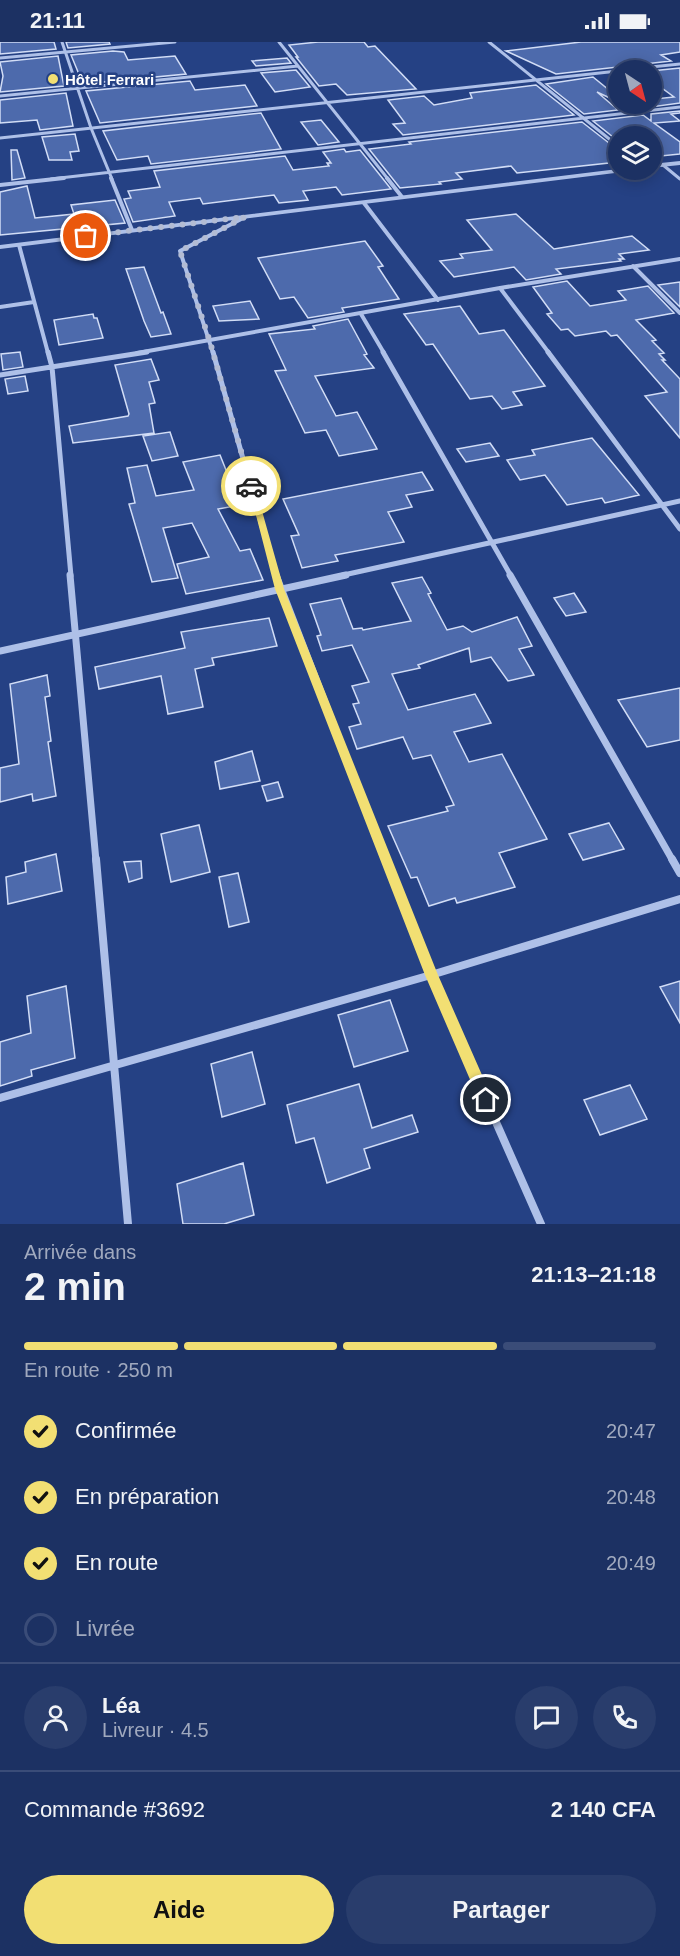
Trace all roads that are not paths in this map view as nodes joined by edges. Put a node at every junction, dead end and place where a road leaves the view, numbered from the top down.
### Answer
1 (62, 42) edge
2 (175, 42) edge
3 (279, 42) edge
4 (489, 42) edge
5 (66, 52) junction
6 (0, 58) edge
7 (680, 64) edge
8 (298, 66) junction
9 (662, 66) edge
10 (608, 72) edge
11 (535, 80) junction
12 (78, 89) junction
13 (0, 96) edge
14 (328, 101) junction
15 (680, 107) edge
16 (582, 118) junction
17 (91, 128) junction
18 (0, 138) edge
19 (608, 138) edge
20 (361, 144) junction
21 (680, 163) edge
22 (663, 165) joint
23 (608, 172) edge
24 (109, 173) junction
25 (680, 179) edge
26 (0, 185) edge
27 (402, 197) junction
28 (364, 203) junction
29 (245, 217) junction
30 (132, 230) junction
31 (18, 245) junction
32 (0, 247) edge
33 (680, 259) edge
34 (633, 266) junction
35 (500, 288) junction
36 (438, 300) junction
37 (34, 302) junction
38 (0, 307) edge
39 (680, 313) edge
40 (362, 314) junction
41 (210, 342) junction
42 (52, 367) junction
43 (0, 375) edge
44 (680, 501) edge
45 (661, 504) junction
46 (680, 529) edge
47 (491, 542) junction
48 (280, 589) junction
49 (77, 634) junction
50 (0, 651) edge
51 (680, 873) edge
52 (680, 900) edge
53 (431, 975) junction
54 (112, 1065) junction
55 (0, 1098) edge
56 (128, 1224) edge
57 (541, 1224) edge

1 - 5 street
2 - 5 street
3 - 8 street
4 - 11 street
5 - 6 street
5 - 12 street
7 - 9 street
8 - 12 street
8 - 14 street
10 - 11 street
11 - 14 street
11 - 16 street
12 - 13 street
12 - 17 street
14 - 17 street
14 - 20 street
15 - 16 street
16 - 19 street
16 - 20 street
17 - 18 street
17 - 24 street
20 - 24 street
20 - 27 street
21 - 22 street
22 - 25 street
23 - 27 street
24 - 26 street
24 - 30 street
27 - 28 street
28 - 29 street
28 - 36 street
29 - 30 street
29 - 41 street
30 - 31 street
31 - 32 street
31 - 37 street
33 - 34 street
34 - 35 street
34 - 39 street
35 - 36 street
35 - 45 street
36 - 40 street
37 - 38 street
37 - 42 street
40 - 41 street
40 - 47 street
41 - 42 street
41 - 48 street
42 - 43 street
42 - 49 street
44 - 45 street
45 - 46 street
45 - 47 street
47 - 48 street
47 - 51 street
48 - 49 street
48 - 53 street
49 - 50 street
49 - 54 street
52 - 53 street
53 - 54 street
53 - 57 street
54 - 55 street
54 - 56 street

